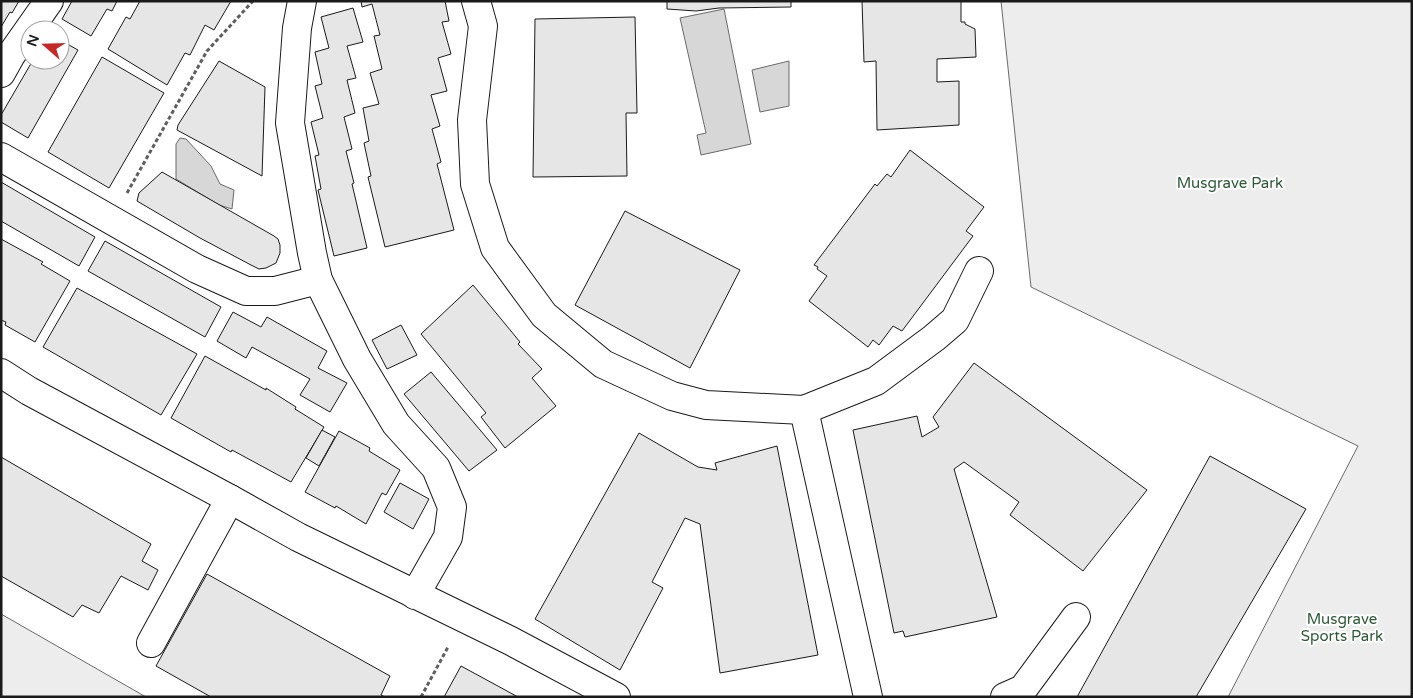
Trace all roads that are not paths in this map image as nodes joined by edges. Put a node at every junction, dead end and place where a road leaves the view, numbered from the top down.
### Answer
1 (49, 1) edge
2 (302, 1) edge
3 (476, 1) edge
4 (1, 73) edge
5 (1, 157) edge
6 (979, 271) dead end
7 (318, 280) junction
8 (1, 373) edge
9 (804, 410) junction
10 (230, 499) junction
11 (415, 595) junction
12 (1076, 617) dead end
13 (151, 643) dead end
14 (1019, 694) edge
15 (616, 697) edge
16 (868, 697) edge

1 - 4 lane
2 - 7 lane
3 - 9 lane
5 - 7 lane
6 - 9 lane
7 - 11 lane
8 - 10 lane
9 - 16 lane
10 - 11 lane
10 - 13 lane
11 - 15 lane
12 - 14 lane

